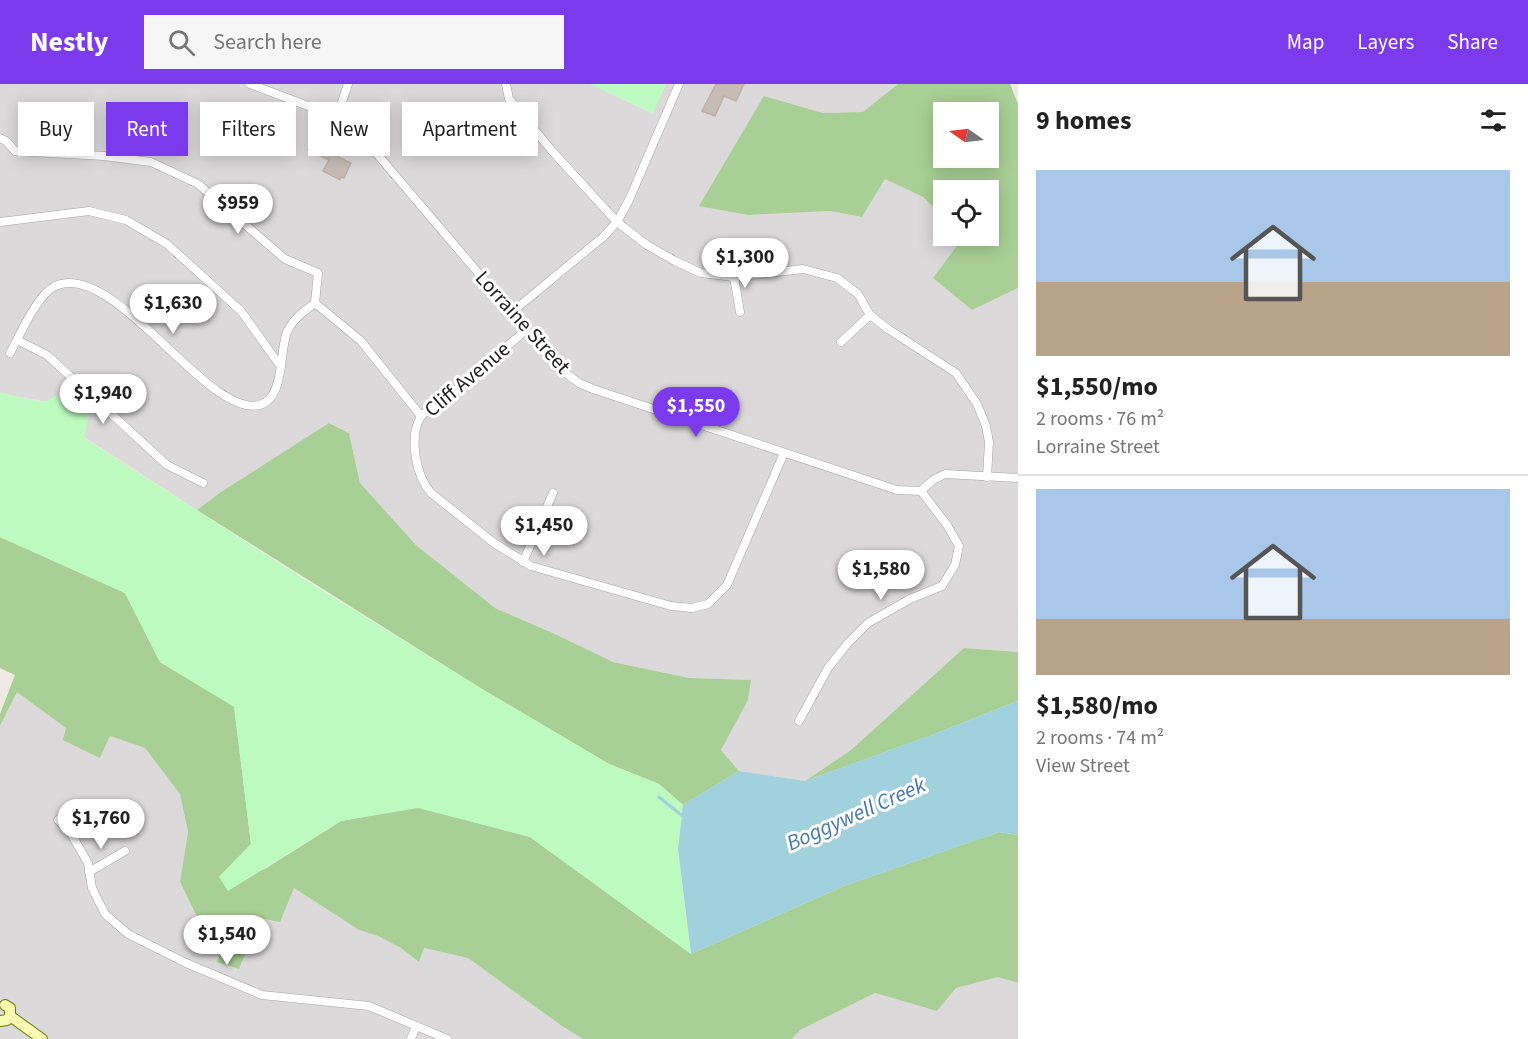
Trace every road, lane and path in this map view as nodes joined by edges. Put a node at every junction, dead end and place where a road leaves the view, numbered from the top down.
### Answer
1 (250, 84) edge
2 (348, 84) edge
3 (506, 84) edge
4 (680, 84) edge
5 (342, 102) edge
6 (308, 106) edge
7 (0, 138) edge
8 (379, 156) edge
9 (0, 222) edge
10 (617, 222) junction
11 (734, 278) junction
12 (315, 303) junction
13 (512, 312) junction
14 (740, 312) dead end
15 (870, 315) junction
16 (526, 330) junction
17 (17, 340) junction
18 (841, 342) dead end
19 (10, 353) dead end
20 (281, 367) junction
21 (421, 416) junction
22 (784, 453) junction
23 (987, 477) junction
24 (1018, 478) edge
25 (203, 483) dead end
26 (921, 492) junction
27 (553, 493) dead end
28 (523, 562) junction
29 (799, 721) dead end
30 (58, 820) dead end
31 (125, 851) dead end
32 (89, 872) junction
33 (2, 1004) edge
34 (5, 1018) edge
35 (416, 1026) junction
36 (42, 1039) edge
37 (411, 1039) edge
38 (447, 1039) edge

1 - 6 street, Lorraine Street
2 - 5 street
3 - 10 street
4 - 10 street
7 - 12 street
8 - 13 street, Lorraine Street
9 - 20 street
10 - 11 street
10 - 13 street
11 - 14 street
11 - 15 street
12 - 20 street
12 - 21 street
13 - 16 street, Lorraine Street
15 - 18 street
15 - 23 street
16 - 21 street, Cliff Avenue
16 - 22 street, Lorraine Street
17 - 19 street
17 - 20 street
17 - 25 street
21 - 28 street, Cliff Avenue
22 - 26 street, Lorraine Street
22 - 28 street, Cliff Avenue
23 - 24 street
23 - 26 street
26 - 29 street
27 - 28 street
30 - 32 street
31 - 32 street
32 - 35 street
33 - 34 street
34 - 36 street
35 - 37 street
35 - 38 street

